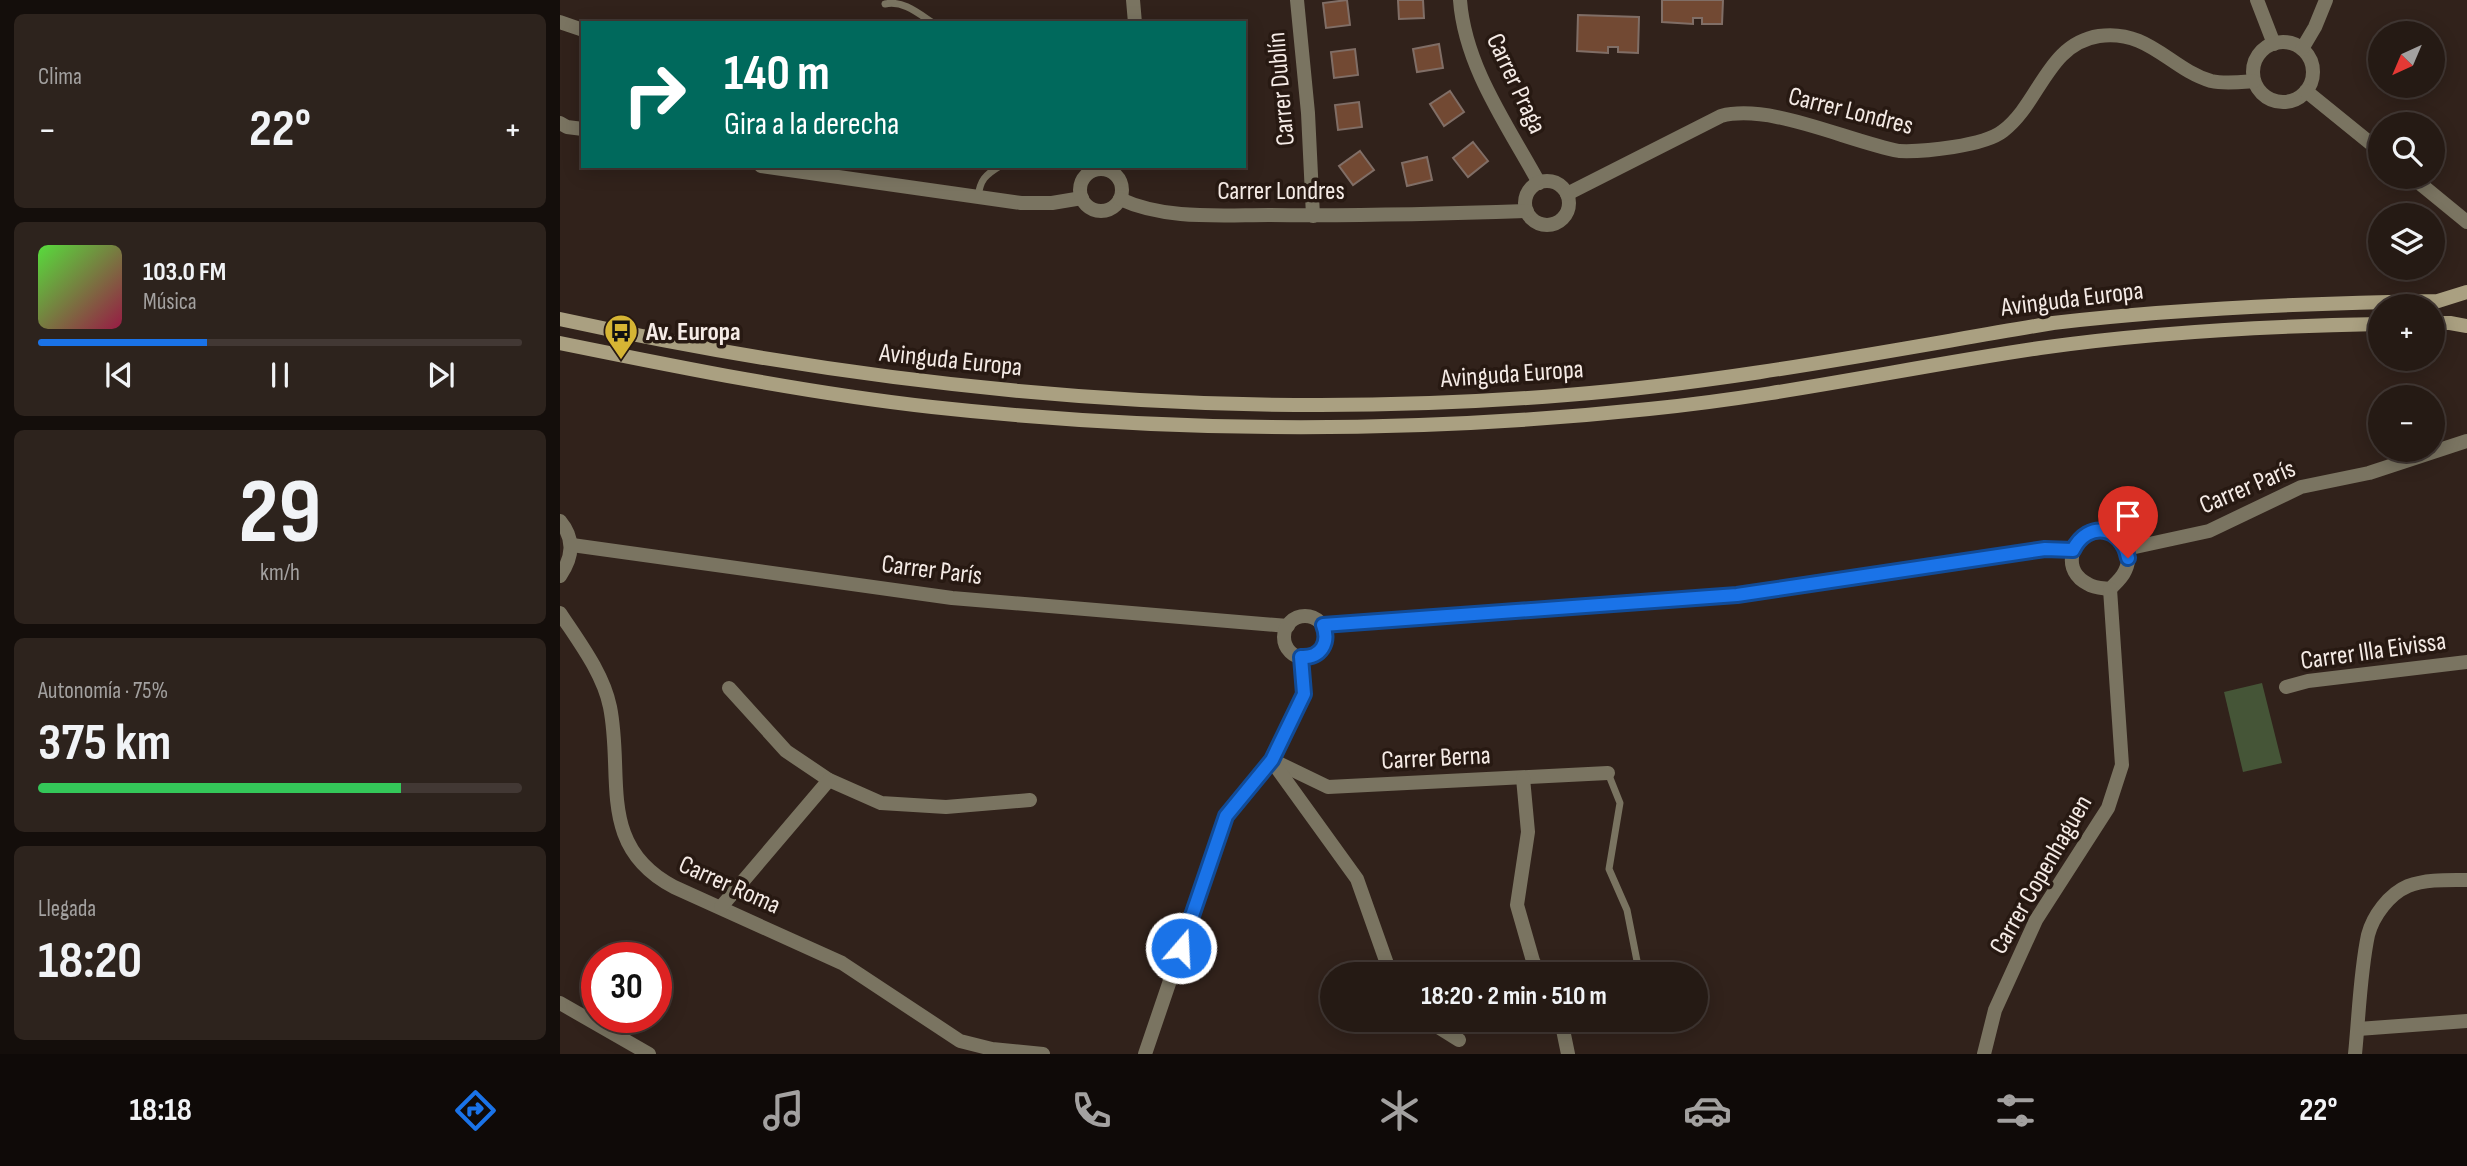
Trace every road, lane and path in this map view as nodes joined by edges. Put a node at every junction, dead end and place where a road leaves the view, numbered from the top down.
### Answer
1 (1133, 0) edge
2 (1297, 0) edge
3 (1460, 0) edge
4 (2257, 0) edge
5 (2326, 0) edge
6 (885, 4) dead end
7 (930, 21) edge
8 (1135, 21) edge
9 (560, 22) edge
10 (581, 29) edge
11 (2274, 44) junction
12 (2302, 49) junction
13 (2254, 81) junction
14 (2306, 92) junction
15 (560, 123) edge
16 (581, 129) edge
17 (2368, 141) edge
18 (775, 168) edge
19 (997, 168) edge
20 (1111, 169) edge
21 (1539, 183) junction
22 (2427, 189) edge
23 (1567, 194) junction
24 (978, 198) junction
25 (1082, 198) junction
26 (1120, 199) junction
27 (1527, 211) junction
28 (1313, 216) junction
29 (2467, 222) edge
30 (2467, 292) edge
31 (560, 318) edge
32 (2445, 323) edge
33 (2368, 325) edge
34 (2467, 326) edge
35 (560, 343) edge
36 (1688, 382) junction
37 (1691, 404) junction
38 (2467, 441) edge
39 (560, 522) edge
40 (572, 545) junction
41 (2126, 549) junction
42 (2073, 550) junction
43 (560, 576) edge
44 (2110, 589) junction
45 (560, 613) edge
46 (1288, 625) junction
47 (1323, 625) junction
48 (1301, 657) junction
49 (2467, 662) edge
50 (2286, 687) dead end
51 (729, 688) dead end
52 (1272, 760) junction
53 (1608, 773) joint
54 (1523, 778) junction
55 (829, 780) junction
56 (1030, 800) dead end
57 (2467, 880) edge
58 (721, 907) junction
59 (1386, 962) edge
60 (1534, 962) edge
61 (1637, 962) edge
62 (560, 1003) edge
63 (2467, 1021) edge
64 (2358, 1029) junction
65 (1447, 1032) edge
66 (1563, 1032) edge
67 (1460, 1040) dead end
68 (649, 1054) edge
69 (1043, 1054) edge
70 (1146, 1054) edge
71 (1568, 1054) edge
72 (1984, 1054) edge
73 (2355, 1054) edge

1 - 8 street
2 - 28 street, Carrer Dublín
3 - 21 street, Carrer Praga
4 - 11 street
5 - 12 street
6 - 7 lane
9 - 10 street
11 - 12 street
11 - 13 street
12 - 14 street
13 - 14 street
13 - 23 street, Carrer Londres
14 - 17 street
15 - 16 street
18 - 24 street
19 - 24 lane
20 - 25 street
20 - 26 street
21 - 23 street
21 - 27 street
22 - 29 street
23 - 27 street
24 - 25 street
25 - 26 street
26 - 28 street, Carrer Londres
27 - 28 street, Carrer Londres
30 - 36 main road, Avinguda Europa
31 - 36 main road, Avinguda Europa
32 - 34 main road
33 - 37 main road, Avinguda Europa
35 - 37 main road, Avinguda Europa
36 - 37 main road
38 - 41 street, Carrer París
39 - 40 street
40 - 43 street
40 - 46 street, Carrer París
41 - 42 street
41 - 44 street
42 - 44 street
42 - 47 street
44 - 72 street, Carrer Copenhaguen
45 - 58 street, Carrer Roma
46 - 47 street
46 - 48 street
47 - 48 street
48 - 52 street
49 - 50 street, Carrer Illa Eivissa
51 - 55 street
52 - 54 street, Carrer Berna
52 - 59 street
52 - 70 street
53 - 54 street, Carrer Berna
53 - 61 lane
54 - 60 street
55 - 56 street
55 - 58 street
57 - 64 street
58 - 69 street, Carrer Roma
62 - 68 street
63 - 64 street
64 - 73 street
65 - 67 street
66 - 71 street

